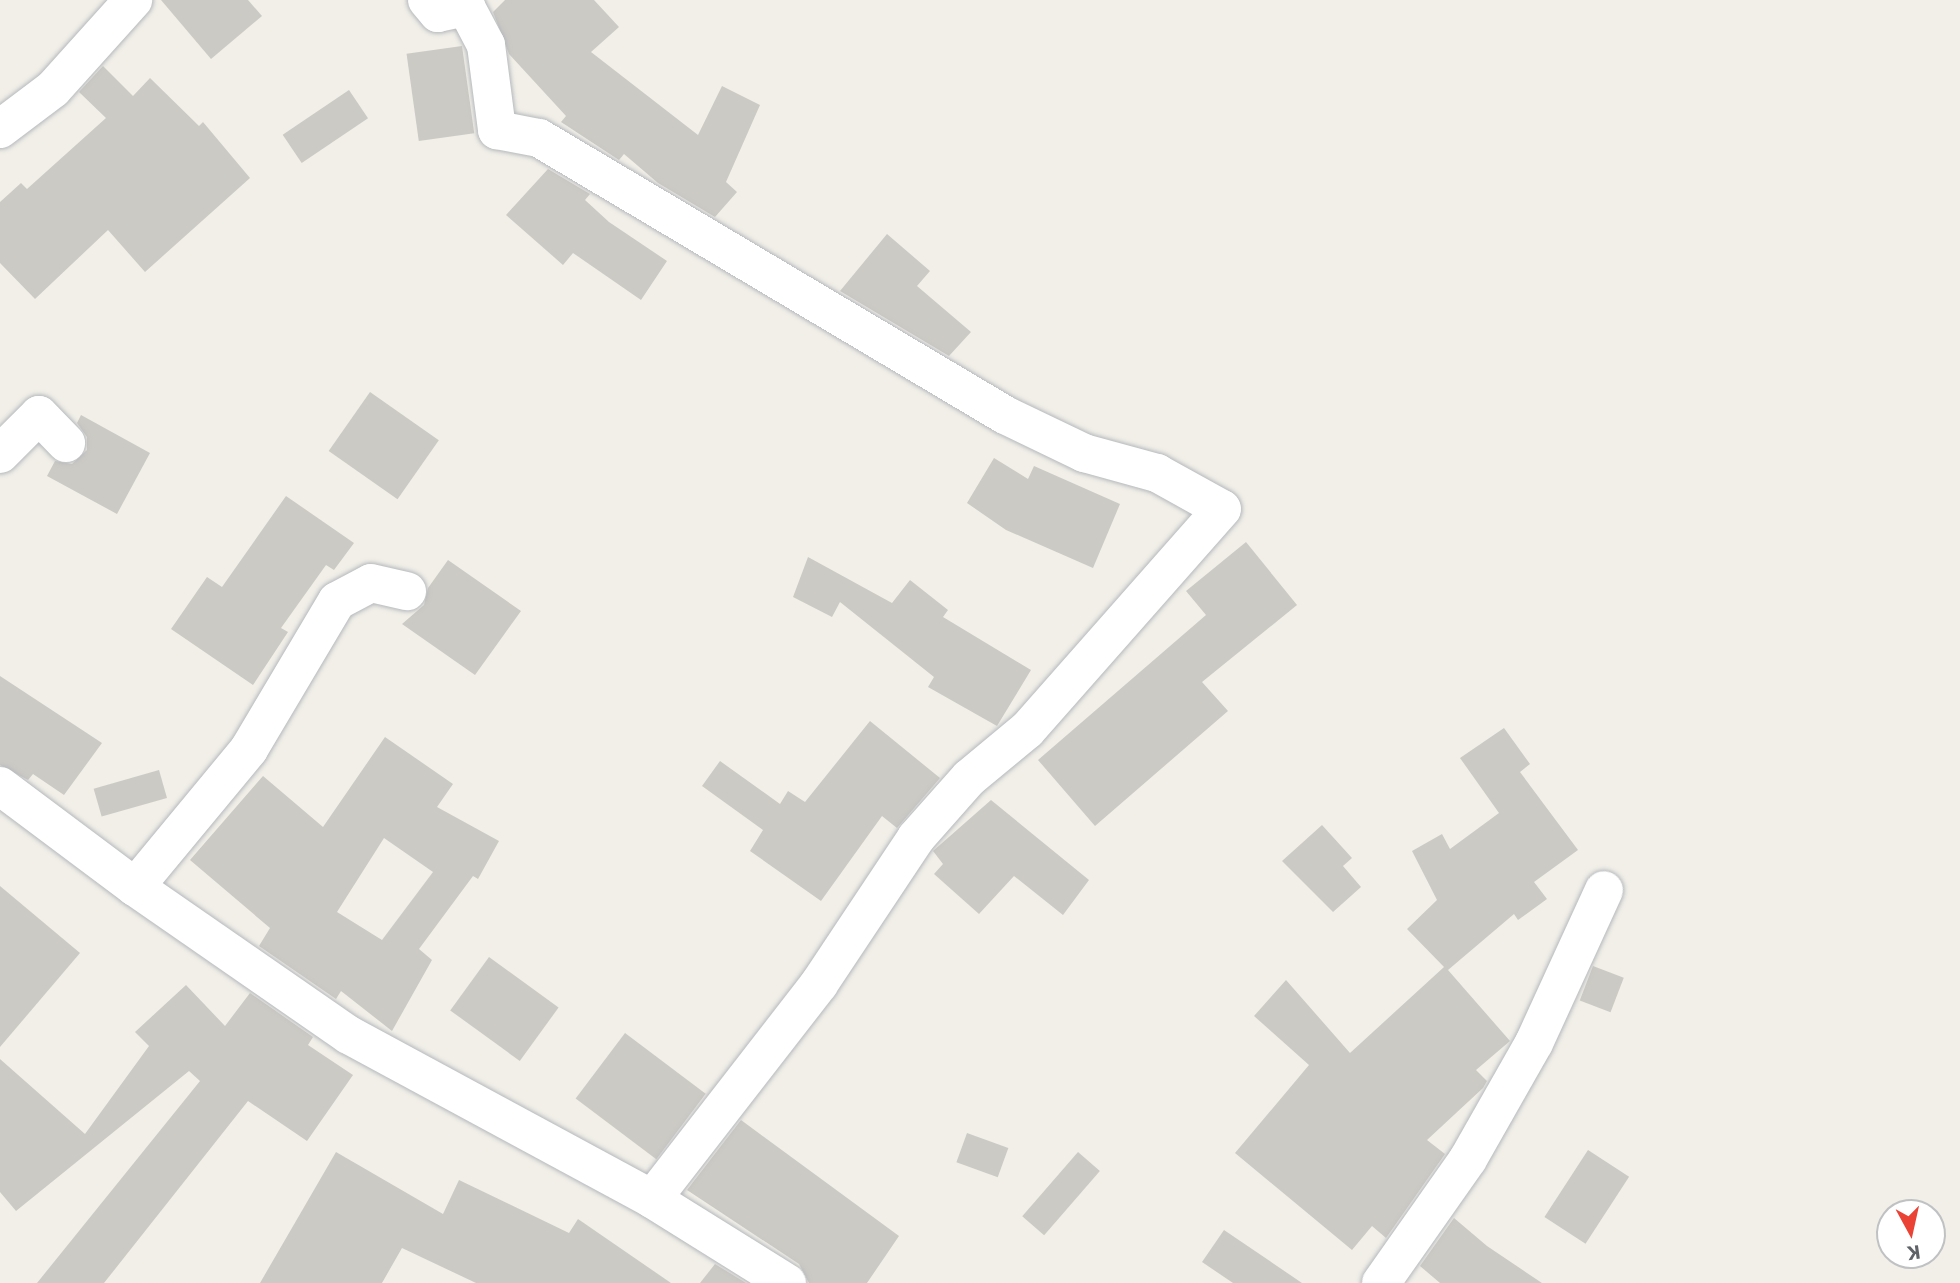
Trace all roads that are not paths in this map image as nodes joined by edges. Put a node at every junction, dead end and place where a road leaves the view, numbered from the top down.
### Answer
1 (133, 0) edge
2 (427, 0) edge
3 (0, 129) edge
4 (66, 443) dead end
5 (0, 454) edge
6 (407, 591) dead end
7 (0, 786) edge
8 (135, 887) junction
9 (1604, 890) dead end
10 (652, 1199) junction
11 (788, 1283) edge
12 (1381, 1283) edge

1 - 3 street
2 - 10 street
4 - 5 street
6 - 8 street
7 - 8 street
8 - 10 street
9 - 12 street
10 - 11 street

